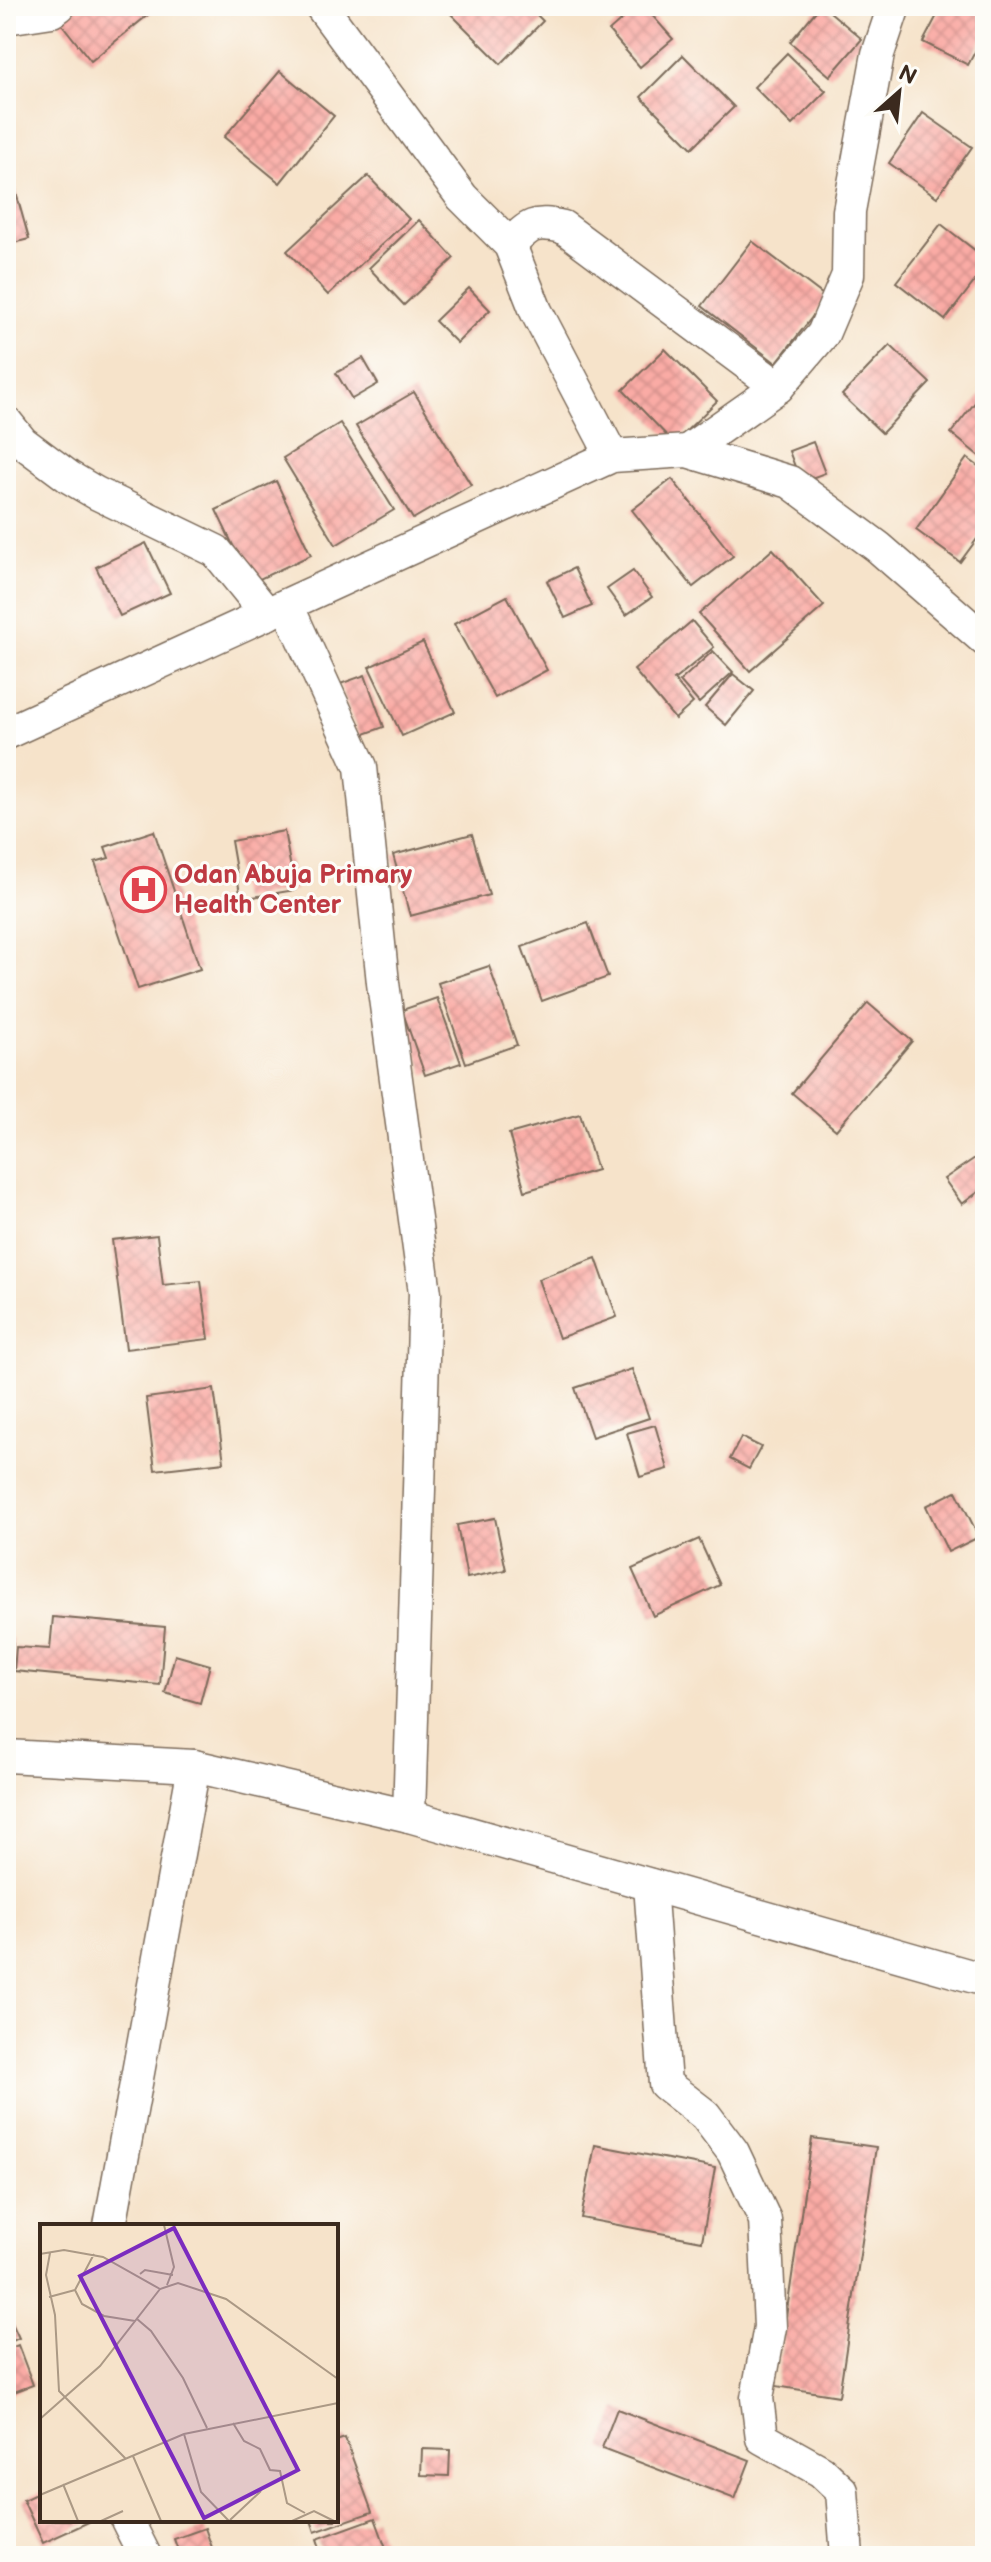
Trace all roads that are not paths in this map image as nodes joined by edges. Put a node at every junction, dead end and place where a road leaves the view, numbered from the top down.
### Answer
1 (59, 6) edge
2 (321, 6) edge
3 (894, 6) edge
4 (6, 18) edge
5 (510, 245) junction
6 (778, 387) junction
7 (6, 422) edge
8 (687, 451) junction
9 (612, 456) junction
10 (277, 609) junction
11 (985, 640) edge
12 (6, 733) edge
13 (6, 1756) edge
14 (194, 1766) junction
15 (409, 1816) junction
16 (650, 1885) junction
17 (985, 1980) edge
18 (110, 2224) edge
19 (128, 2522) edge
20 (145, 2556) edge
21 (847, 2556) edge

1 - 4 street
2 - 5 street
3 - 6 street
5 - 6 street
5 - 9 street
6 - 8 street
7 - 10 street
8 - 9 street
8 - 11 street
9 - 10 street
10 - 12 street
10 - 15 street
13 - 14 street
14 - 15 street
14 - 18 street
15 - 16 street
16 - 17 street
16 - 21 street
19 - 20 street

